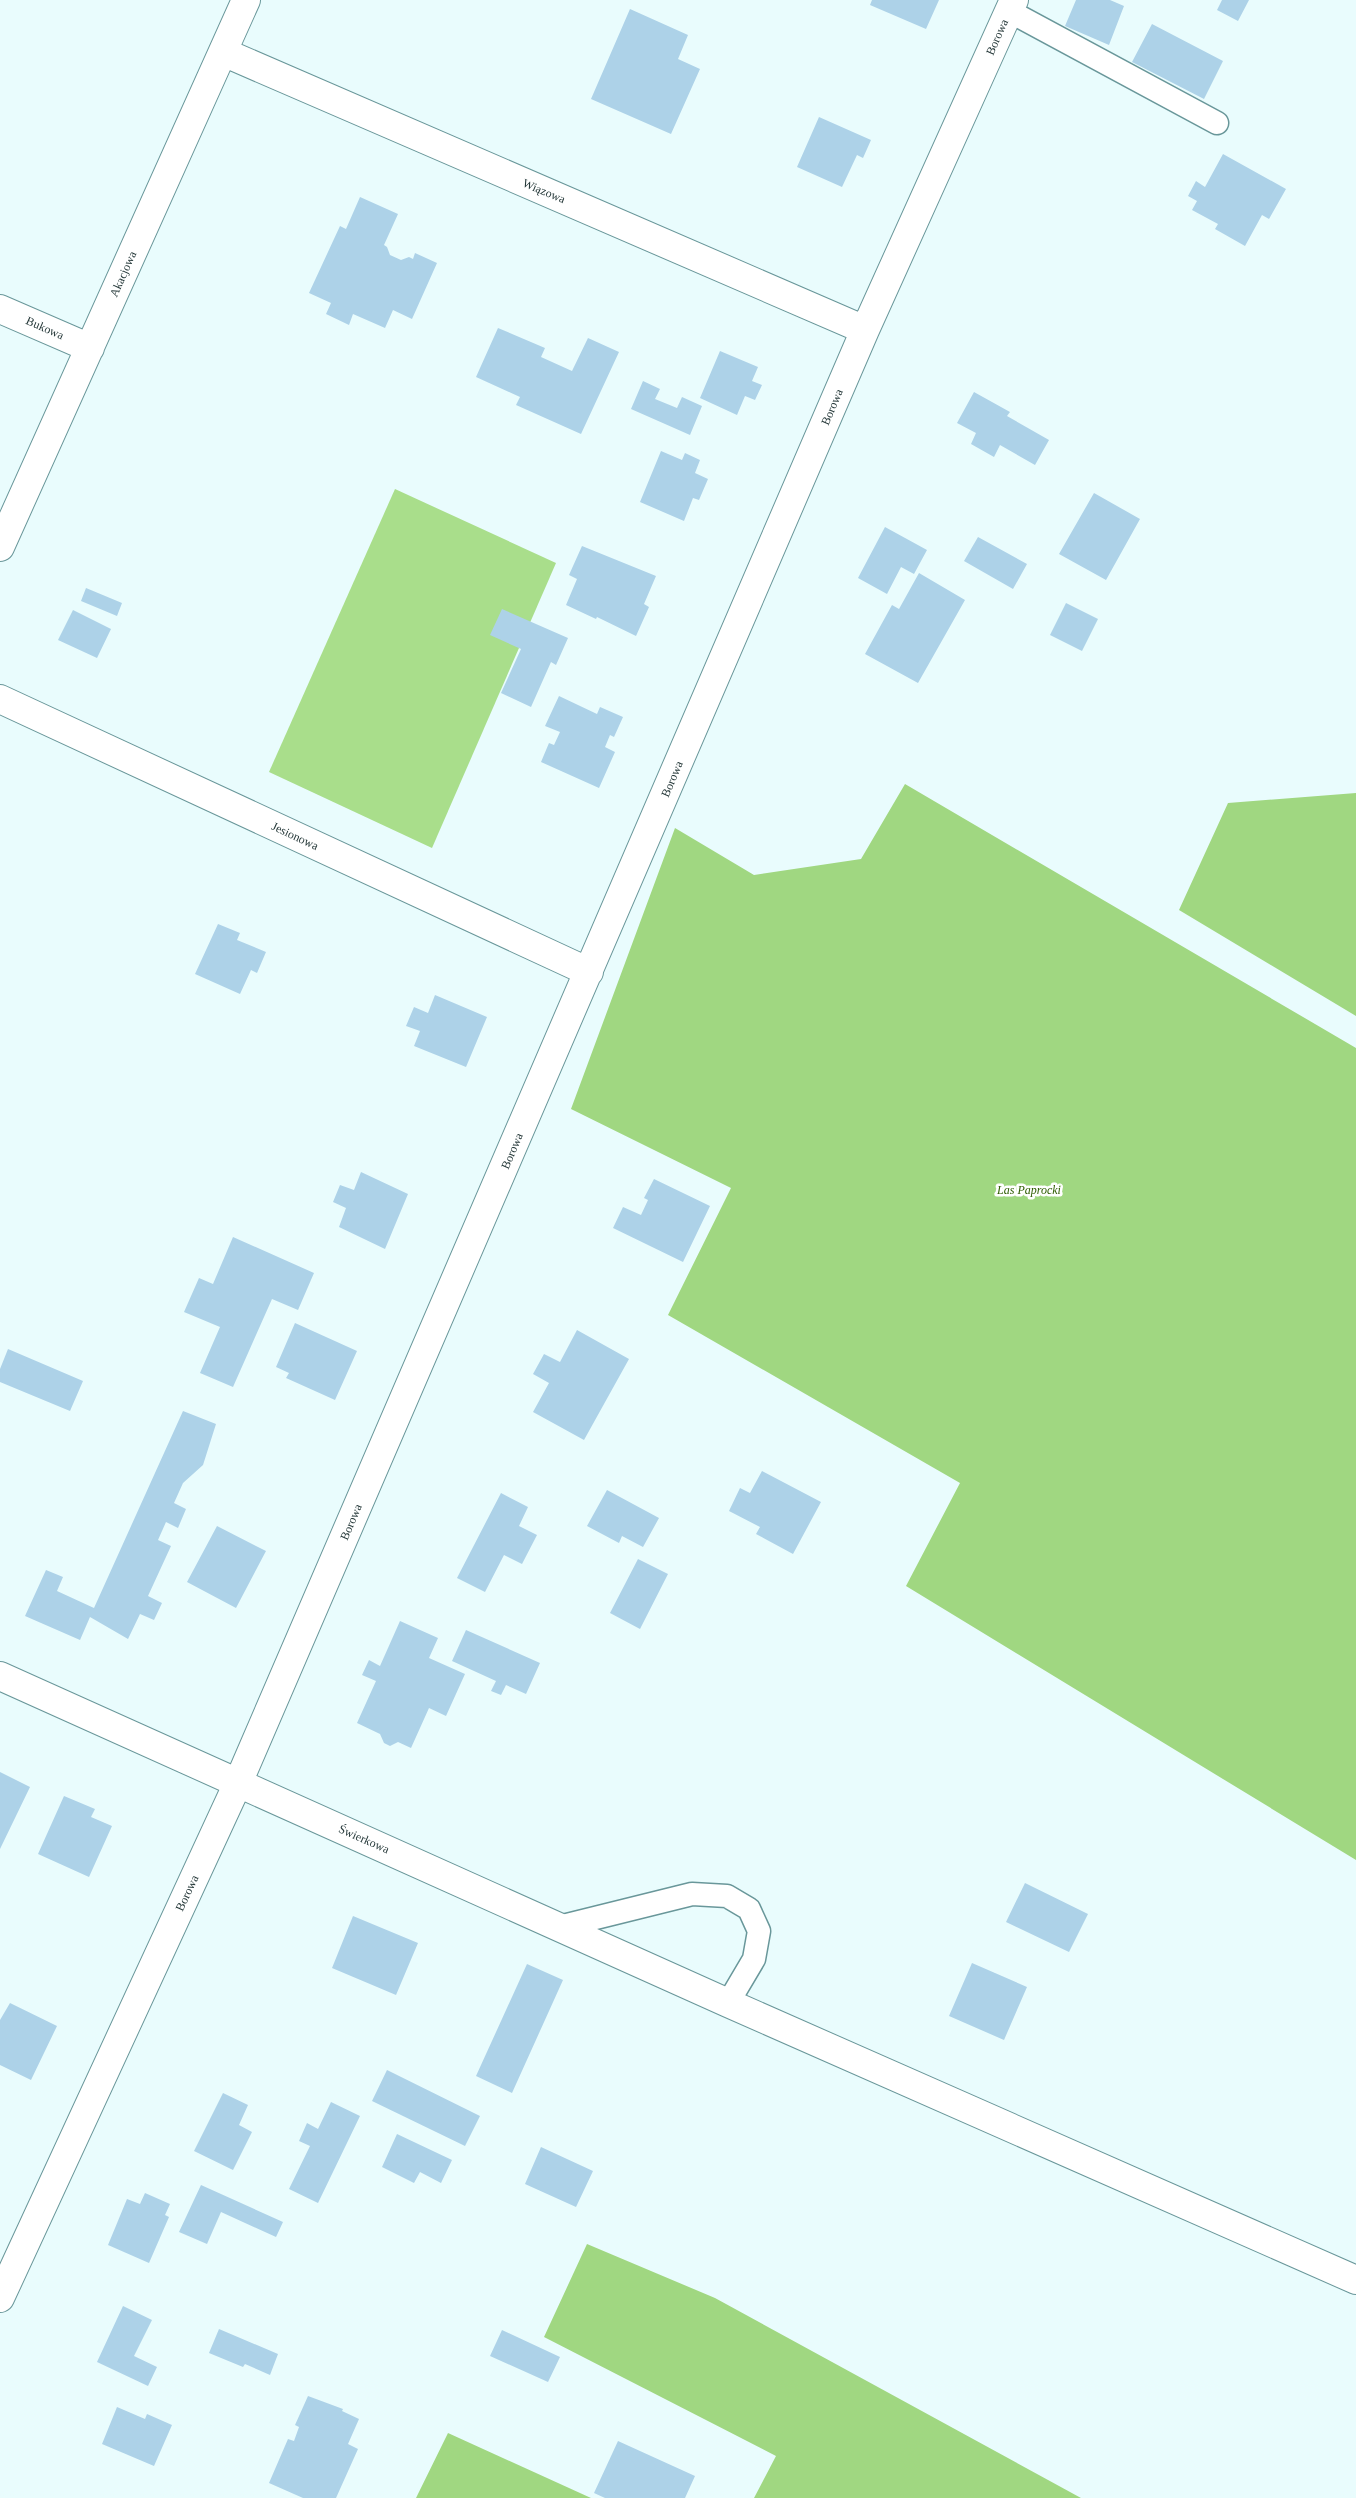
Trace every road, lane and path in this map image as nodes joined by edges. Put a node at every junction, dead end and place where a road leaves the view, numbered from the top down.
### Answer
1 (246, 0) edge
2 (1011, 5) edge
3 (223, 52) junction
4 (1217, 123) dead end
5 (0, 308) edge
6 (865, 330) junction
7 (90, 348) junction
8 (0, 548) edge
9 (0, 699) edge
10 (589, 972) junction
11 (0, 1676) edge
12 (238, 1783) junction
13 (559, 1927) junction
14 (728, 2003) junction
15 (1356, 2280) edge
16 (0, 2298) edge

1 - 3 street, Akacjowa
2 - 4 lane
2 - 6 street, Borowa
3 - 6 street, Wiązowa
3 - 7 street, Akacjowa
5 - 7 street, Bukowa
6 - 10 street, Borowa
7 - 8 street, Akacjowa
9 - 10 street, Jesionowa
10 - 12 street, Borowa
11 - 12 street, Świerkowa
12 - 13 street, Świerkowa
12 - 16 street, Borowa
13 - 14 street, Świerkowa
13 - 14 lane
14 - 15 street, Świerkowa

